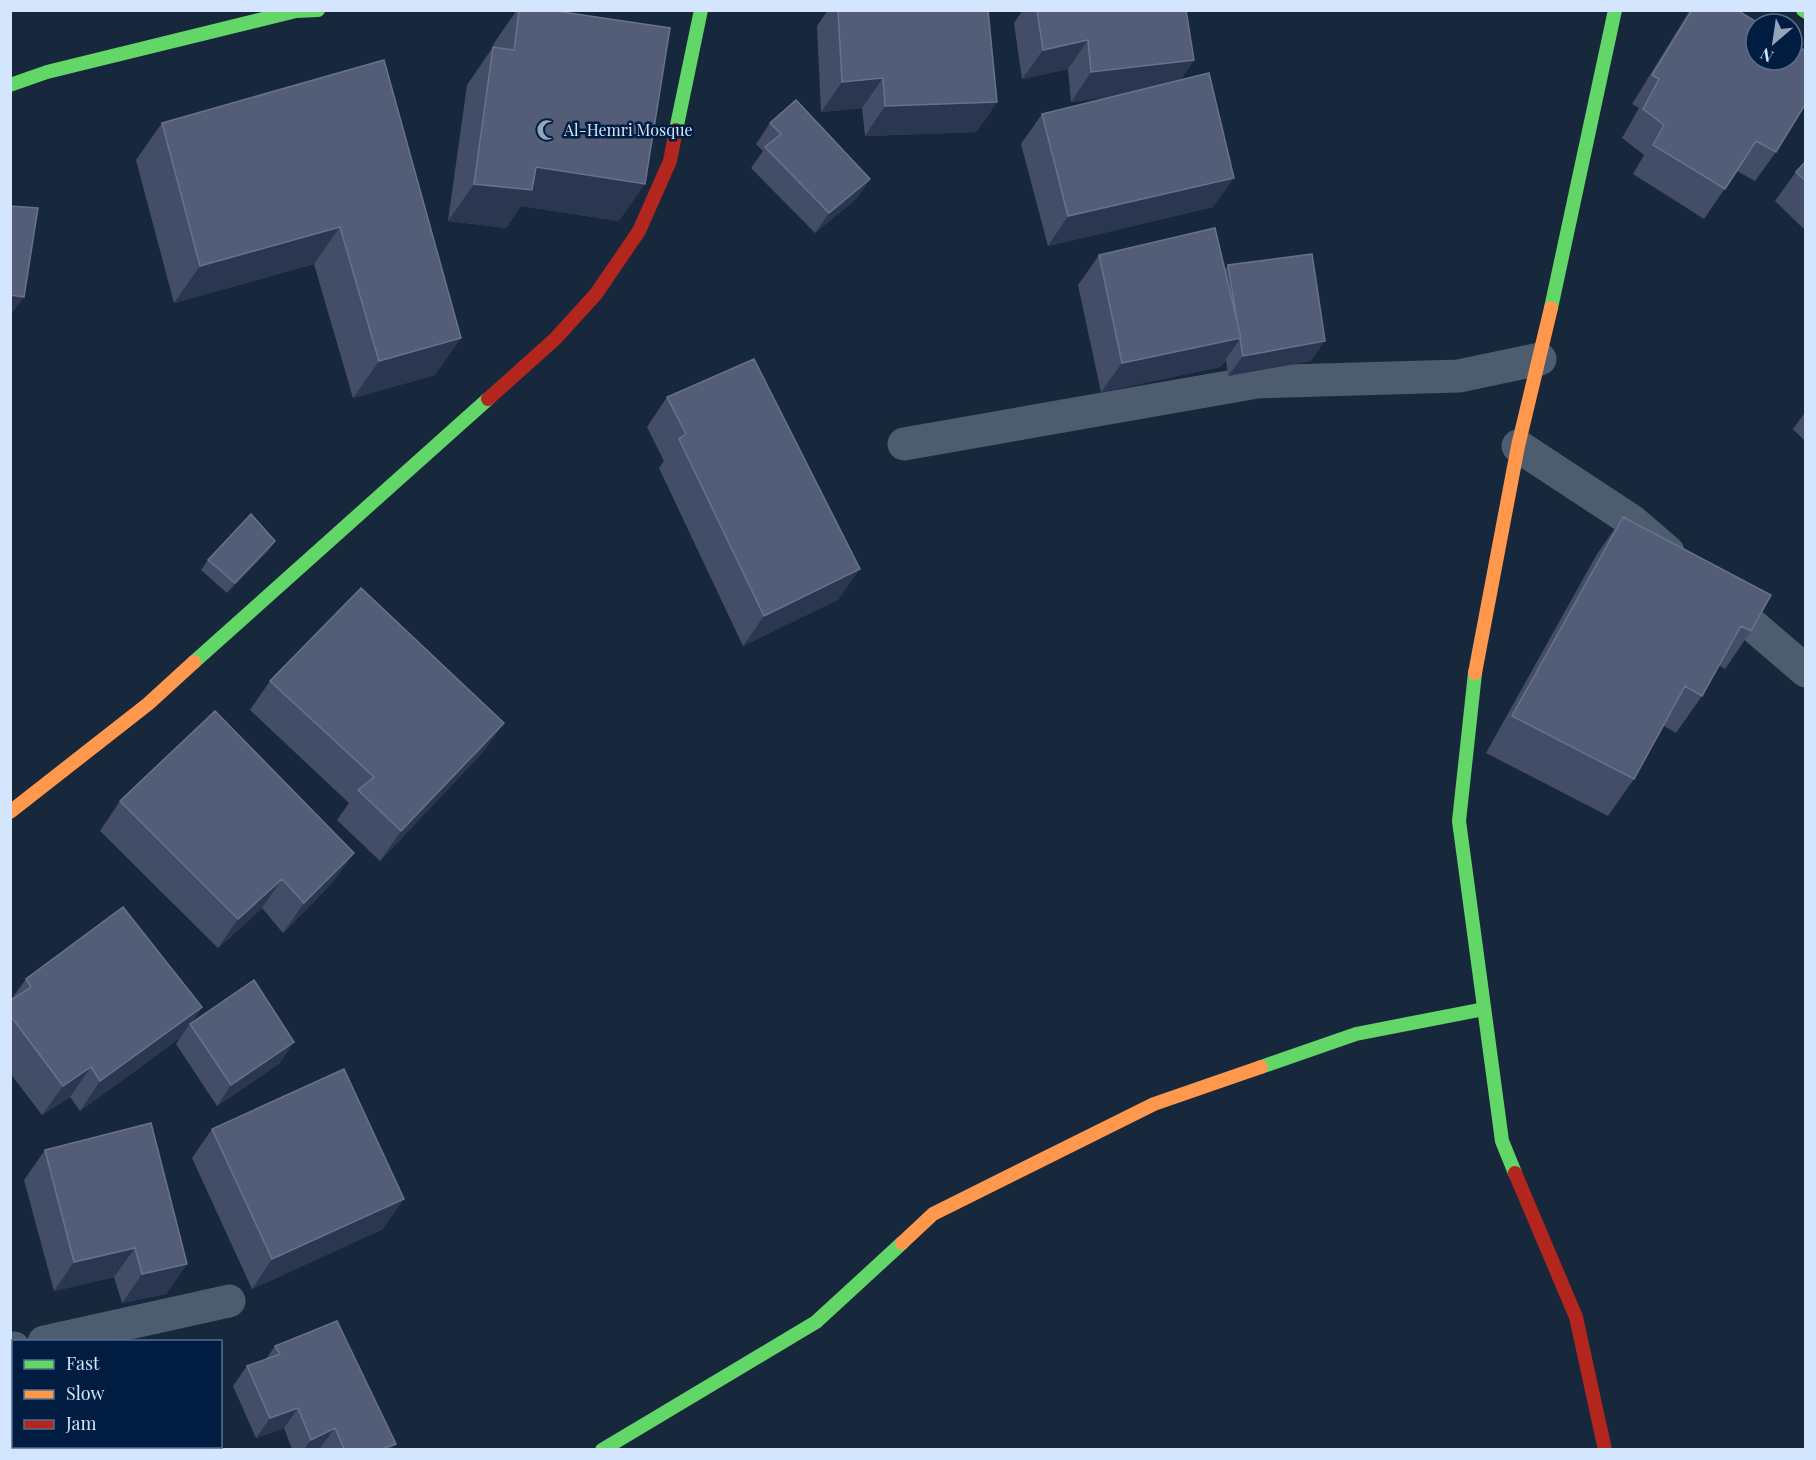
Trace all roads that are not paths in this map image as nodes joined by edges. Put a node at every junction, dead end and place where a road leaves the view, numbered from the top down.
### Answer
1 (318, 10) edge
2 (701, 10) edge
3 (1615, 10) edge
4 (10, 85) edge
5 (1540, 359) junction
6 (904, 444) dead end
7 (1518, 446) junction
8 (1806, 671) edge
9 (10, 812) edge
10 (1484, 1009) junction
11 (230, 1301) dead end
12 (49, 1340) edge
13 (602, 1449) edge
14 (1605, 1449) edge

1 - 4 street
2 - 9 street
3 - 5 street
5 - 6 street
5 - 7 street
7 - 8 street
7 - 10 street
10 - 13 street
10 - 14 street
11 - 12 street

